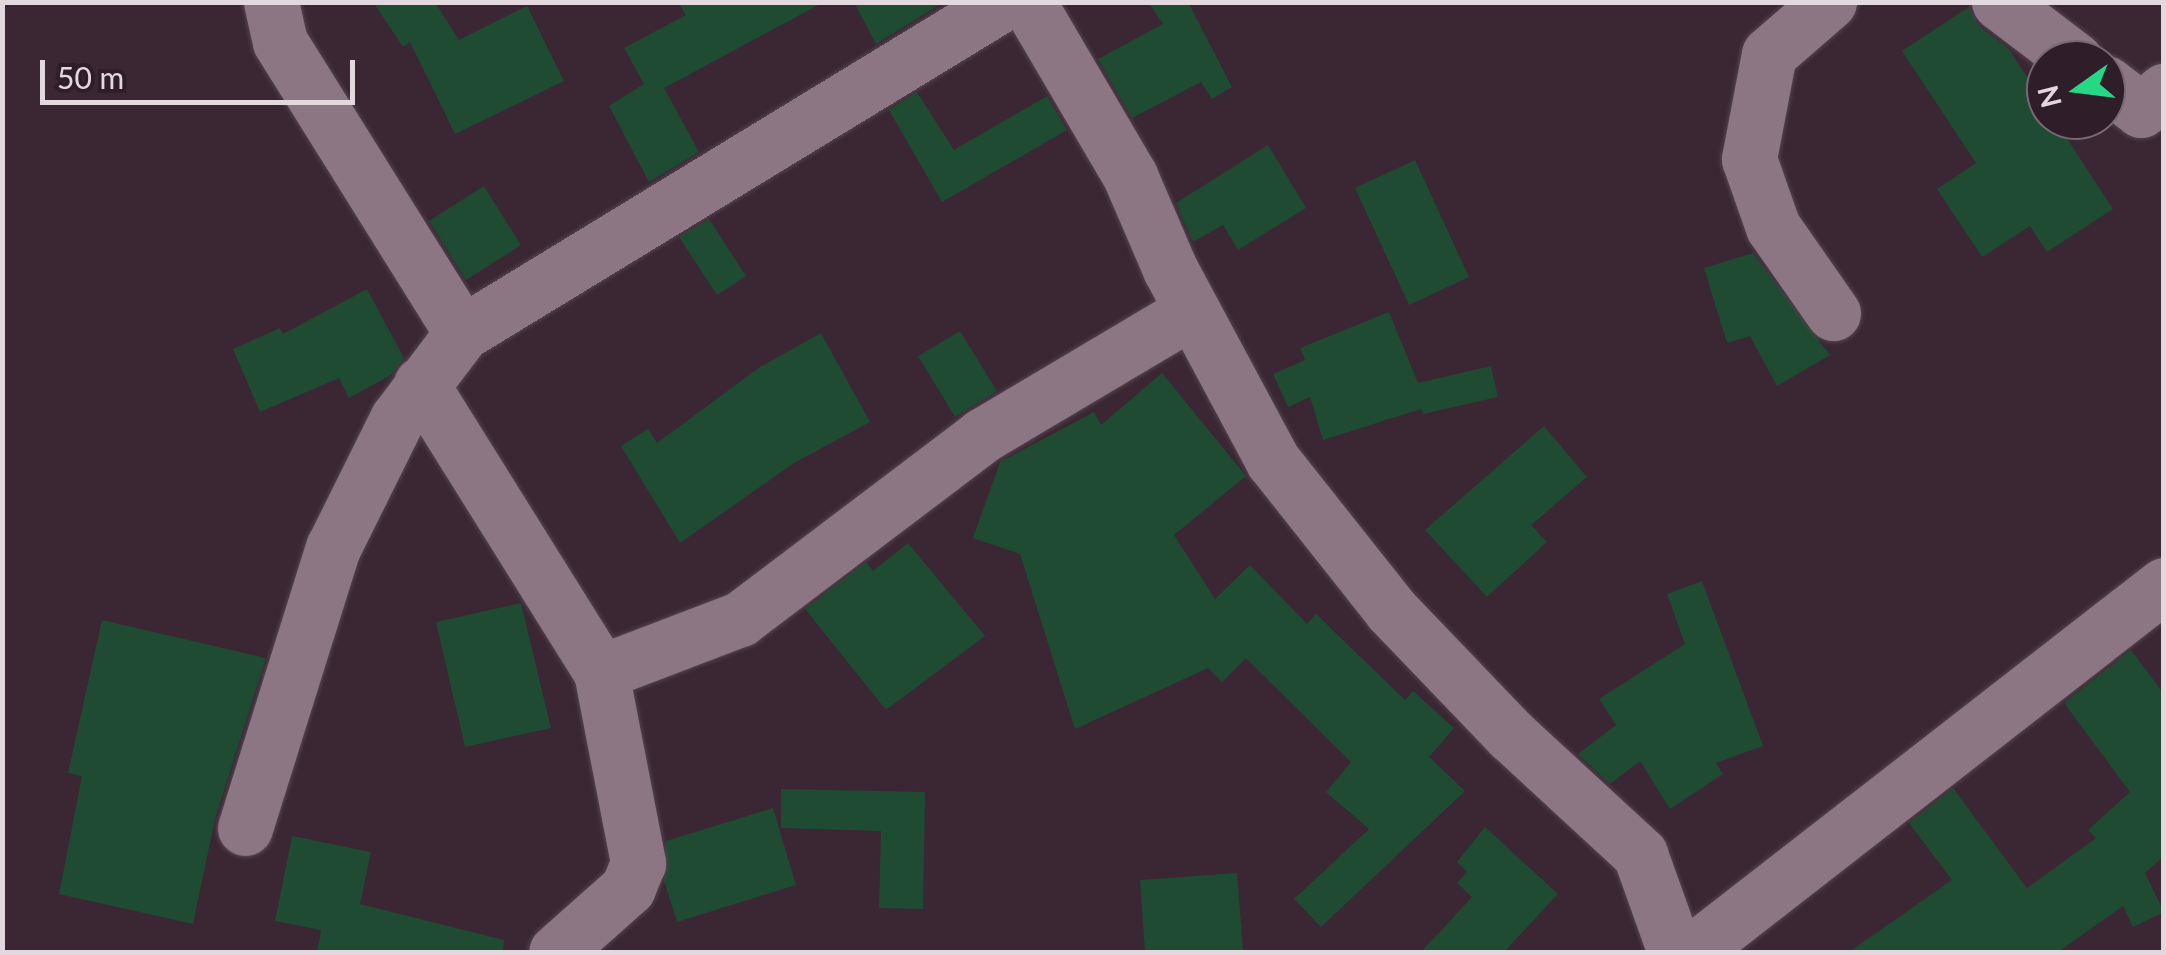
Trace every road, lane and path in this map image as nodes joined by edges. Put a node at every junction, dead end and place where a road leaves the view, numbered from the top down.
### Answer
1 (271, 2) edge
2 (1005, 2) edge
3 (1028, 2) edge
4 (1829, 2) edge
5 (1999, 2) edge
6 (2049, 40) edge
7 (2164, 91) edge
8 (2126, 98) edge
9 (1192, 311) junction
10 (1833, 312) dead end
11 (462, 333) junction
12 (421, 384) junction
13 (2164, 585) edge
14 (601, 672) junction
15 (245, 828) dead end
16 (556, 952) edge
17 (1675, 952) edge
18 (1692, 952) edge

1 - 11 street
2 - 11 street
3 - 9 street
4 - 10 street
5 - 6 street
7 - 8 street
9 - 14 street
9 - 17 street
11 - 12 street
12 - 14 street
12 - 15 street
13 - 18 street
14 - 16 street

